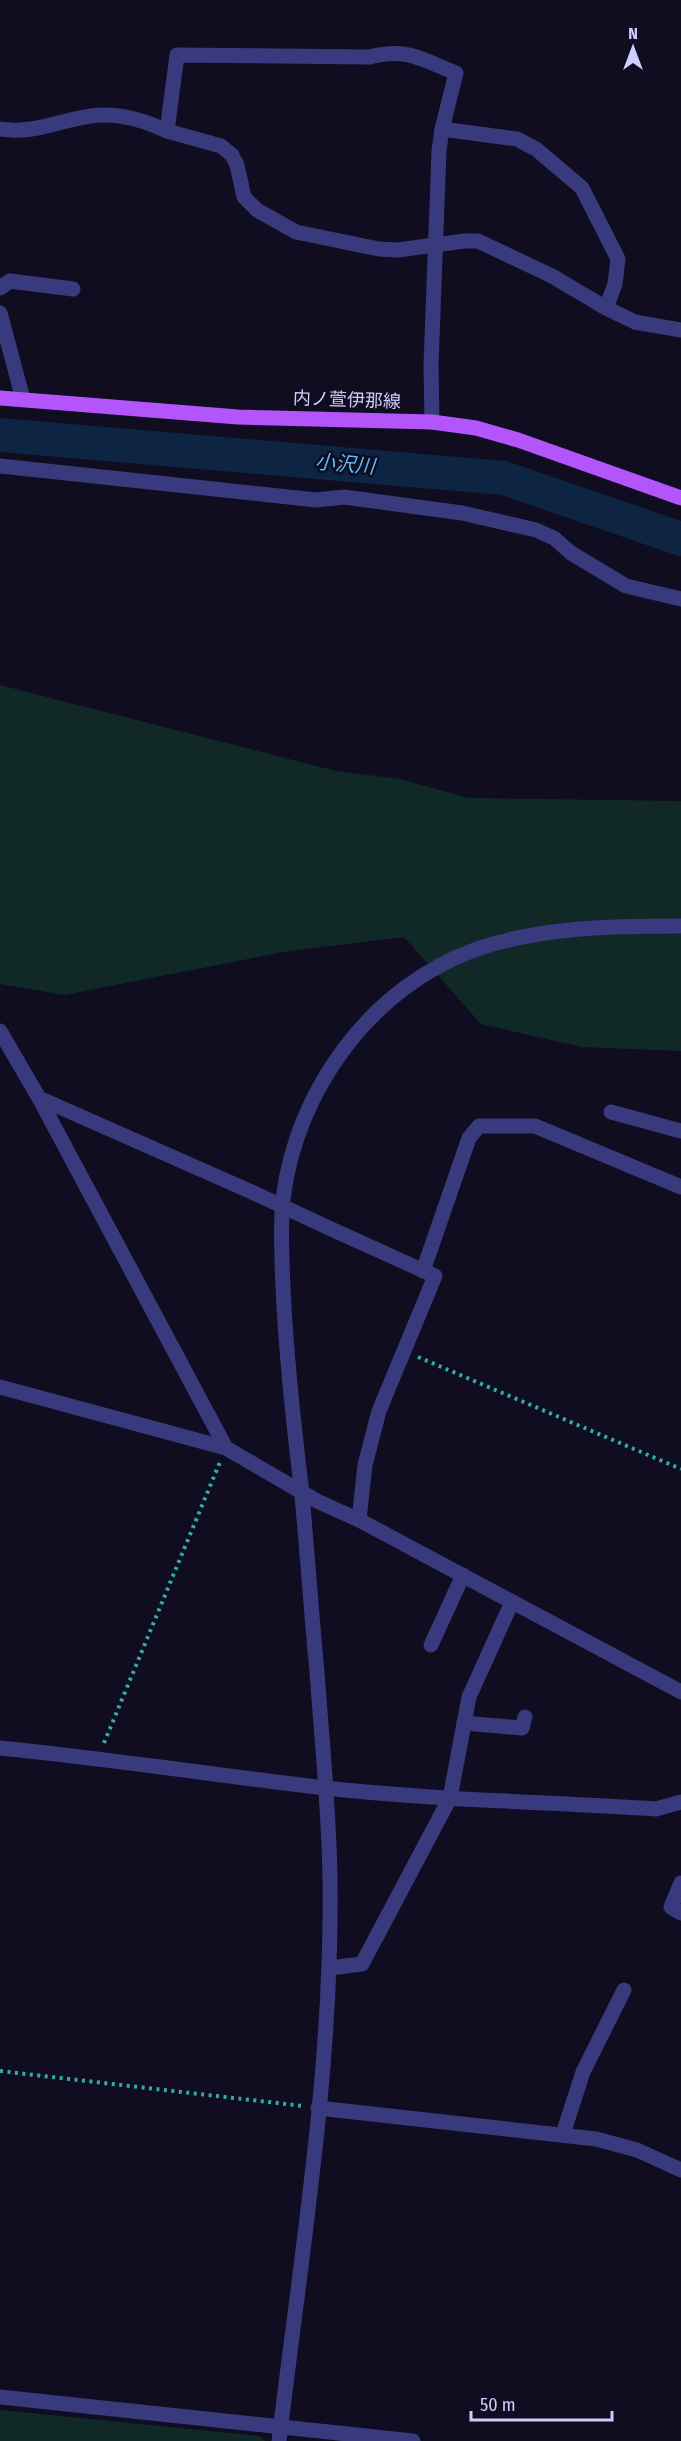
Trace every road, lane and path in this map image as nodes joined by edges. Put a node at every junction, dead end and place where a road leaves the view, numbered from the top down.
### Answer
1 (0, 129) edge
2 (442, 129) junction
3 (167, 131) junction
4 (436, 245) junction
5 (0, 288) edge
6 (73, 289) dead end
7 (606, 308) junction
8 (0, 313) edge
9 (681, 330) edge
10 (0, 398) edge
11 (23, 399) junction
12 (432, 422) junction
13 (0, 466) edge
14 (681, 498) edge
15 (681, 599) edge
16 (681, 926) edge
17 (0, 1031) edge
18 (39, 1098) junction
19 (611, 1112) dead end
20 (681, 1131) edge
21 (681, 1187) edge
22 (423, 1271) junction
23 (404, 1350) junction
24 (0, 1387) edge
25 (226, 1448) junction
26 (681, 1469) edge
27 (302, 1492) junction
28 (359, 1520) junction
29 (463, 1575) junction
30 (512, 1602) junction
31 (431, 1645) dead end
32 (681, 1692) edge
33 (525, 1717) dead end
34 (464, 1723) junction
35 (0, 1748) edge
36 (98, 1758) junction
37 (326, 1788) junction
38 (450, 1798) junction
39 (681, 1802) edge
40 (681, 1884) edge
41 (681, 1913) edge
42 (329, 1968) junction
43 (624, 1990) dead end
44 (0, 2071) edge
45 (318, 2108) junction
46 (563, 2134) junction
47 (681, 2170) edge
48 (0, 2397) edge
49 (280, 2434) edge
50 (413, 2441) edge

1 - 3 street
2 - 3 street
2 - 4 street
2 - 7 street
3 - 4 street
4 - 7 street
4 - 12 street
5 - 6 street
7 - 9 street
8 - 11 street
10 - 11 main road, 内ノ萱伊那線
11 - 12 main road, 内ノ萱伊那線
12 - 14 main road, 内ノ萱伊那線
13 - 15 street
16 - 27 street
17 - 18 street
18 - 22 street, bridge
18 - 25 street
19 - 20 street
21 - 22 street
22 - 23 street
23 - 26 path
23 - 28 street
24 - 25 street
25 - 27 street
25 - 36 path
27 - 28 street
27 - 37 street
28 - 29 street
29 - 30 street
29 - 31 street
30 - 32 street
30 - 34 street
33 - 34 street
34 - 38 street
35 - 36 street
36 - 37 street
37 - 38 street
37 - 42 street
38 - 39 street
38 - 42 street
40 - 41 street
42 - 45 street
43 - 46 street
44 - 45 path
45 - 46 street
45 - 49 street
46 - 47 street
48 - 49 street
49 - 50 street

